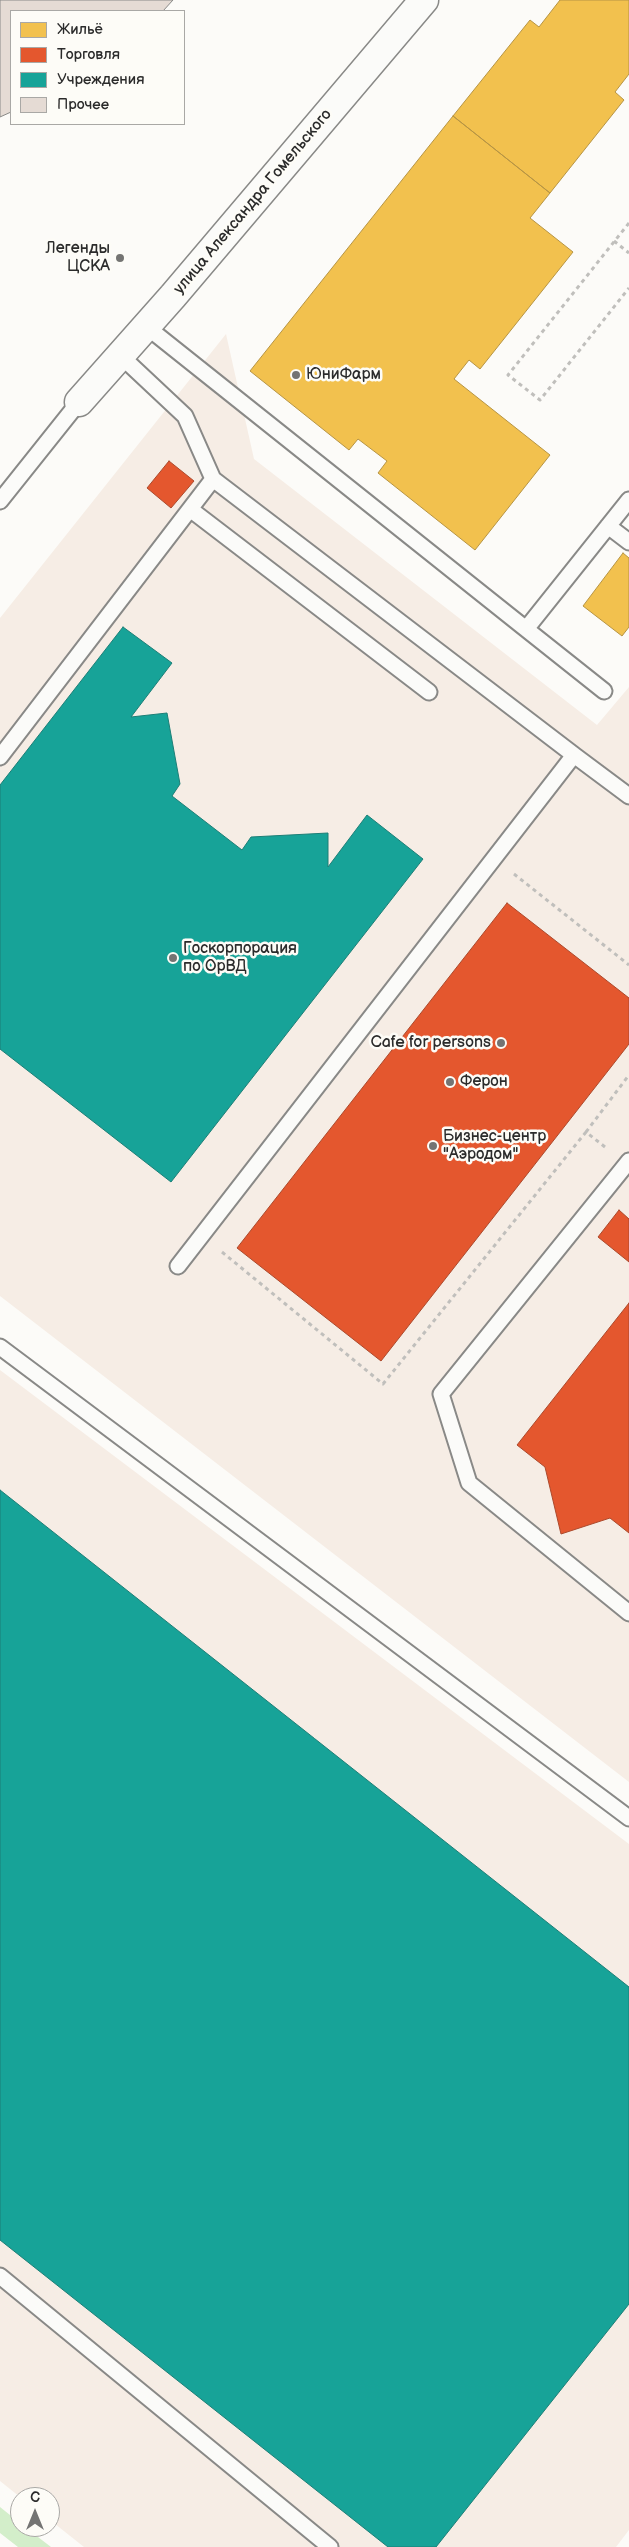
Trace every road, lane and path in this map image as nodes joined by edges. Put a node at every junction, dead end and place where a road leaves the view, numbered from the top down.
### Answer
1 (424, 0) edge
2 (629, 223) edge
3 (614, 241) junction
4 (629, 253) edge
5 (629, 288) edge
6 (147, 327) junction
7 (121, 356) junction
8 (79, 402) joint
9 (213, 480) junction
10 (629, 500) edge
11 (0, 501) edge
12 (190, 509) junction
13 (608, 526) junction
14 (629, 542) edge
15 (526, 628) junction
16 (604, 691) dead end
17 (430, 692) dead end
18 (574, 755) junction
19 (0, 757) edge
20 (629, 796) edge
21 (494, 858) junction
22 (629, 965) edge
23 (629, 1075) edge
24 (586, 1132) junction
25 (628, 1162) edge
26 (200, 1234) junction
27 (178, 1266) dead end
28 (0, 1347) edge
29 (629, 1613) edge
30 (629, 1818) edge
31 (0, 2276) edge
32 (330, 2547) edge

1 - 6 street, улица Александра Гомельского
2 - 3 path
3 - 4 path
3 - 5 path
6 - 7 street, улица Александра Гомельского
6 - 15 lane
7 - 8 street, улица Александра Гомельского
7 - 9 lane
8 - 11 lane
9 - 12 lane
9 - 18 lane
10 - 13 lane
12 - 17 lane
12 - 19 lane
13 - 14 lane
13 - 15 lane
15 - 16 lane
18 - 20 lane
18 - 21 lane
21 - 22 path
21 - 26 lane
23 - 24 path
24 - 25 path
24 - 26 path
25 - 29 lane
26 - 27 lane
28 - 30 lane
31 - 32 lane

